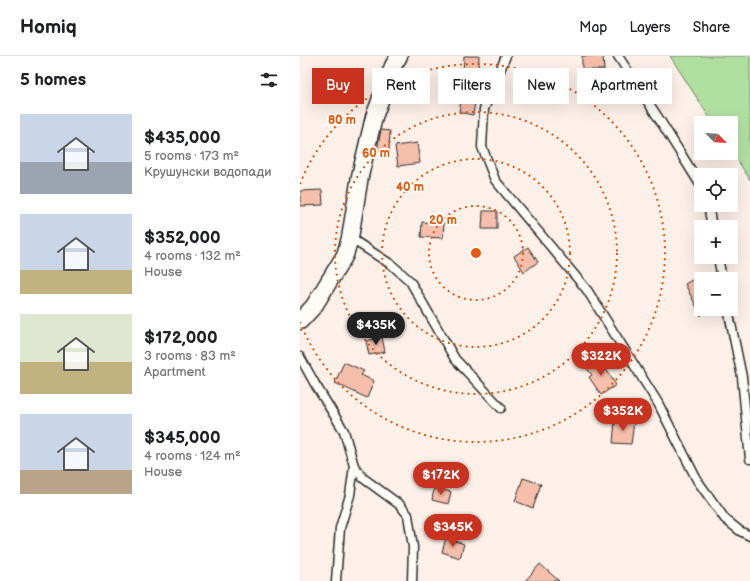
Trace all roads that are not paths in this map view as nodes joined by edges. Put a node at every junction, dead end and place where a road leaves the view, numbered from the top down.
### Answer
1 (399, 56) edge
2 (506, 56) edge
3 (618, 56) edge
4 (694, 175) edge
5 (350, 238) junction
6 (729, 316) edge
7 (300, 321) edge
8 (300, 357) edge
9 (501, 408) dead end
10 (750, 459) edge
11 (354, 466) junction
12 (750, 536) edge
13 (336, 581) edge
14 (412, 581) edge

1 - 5 street
2 - 12 lane
3 - 4 lane
5 - 7 street
5 - 9 lane
6 - 10 lane
8 - 11 lane
11 - 13 lane
11 - 14 lane

